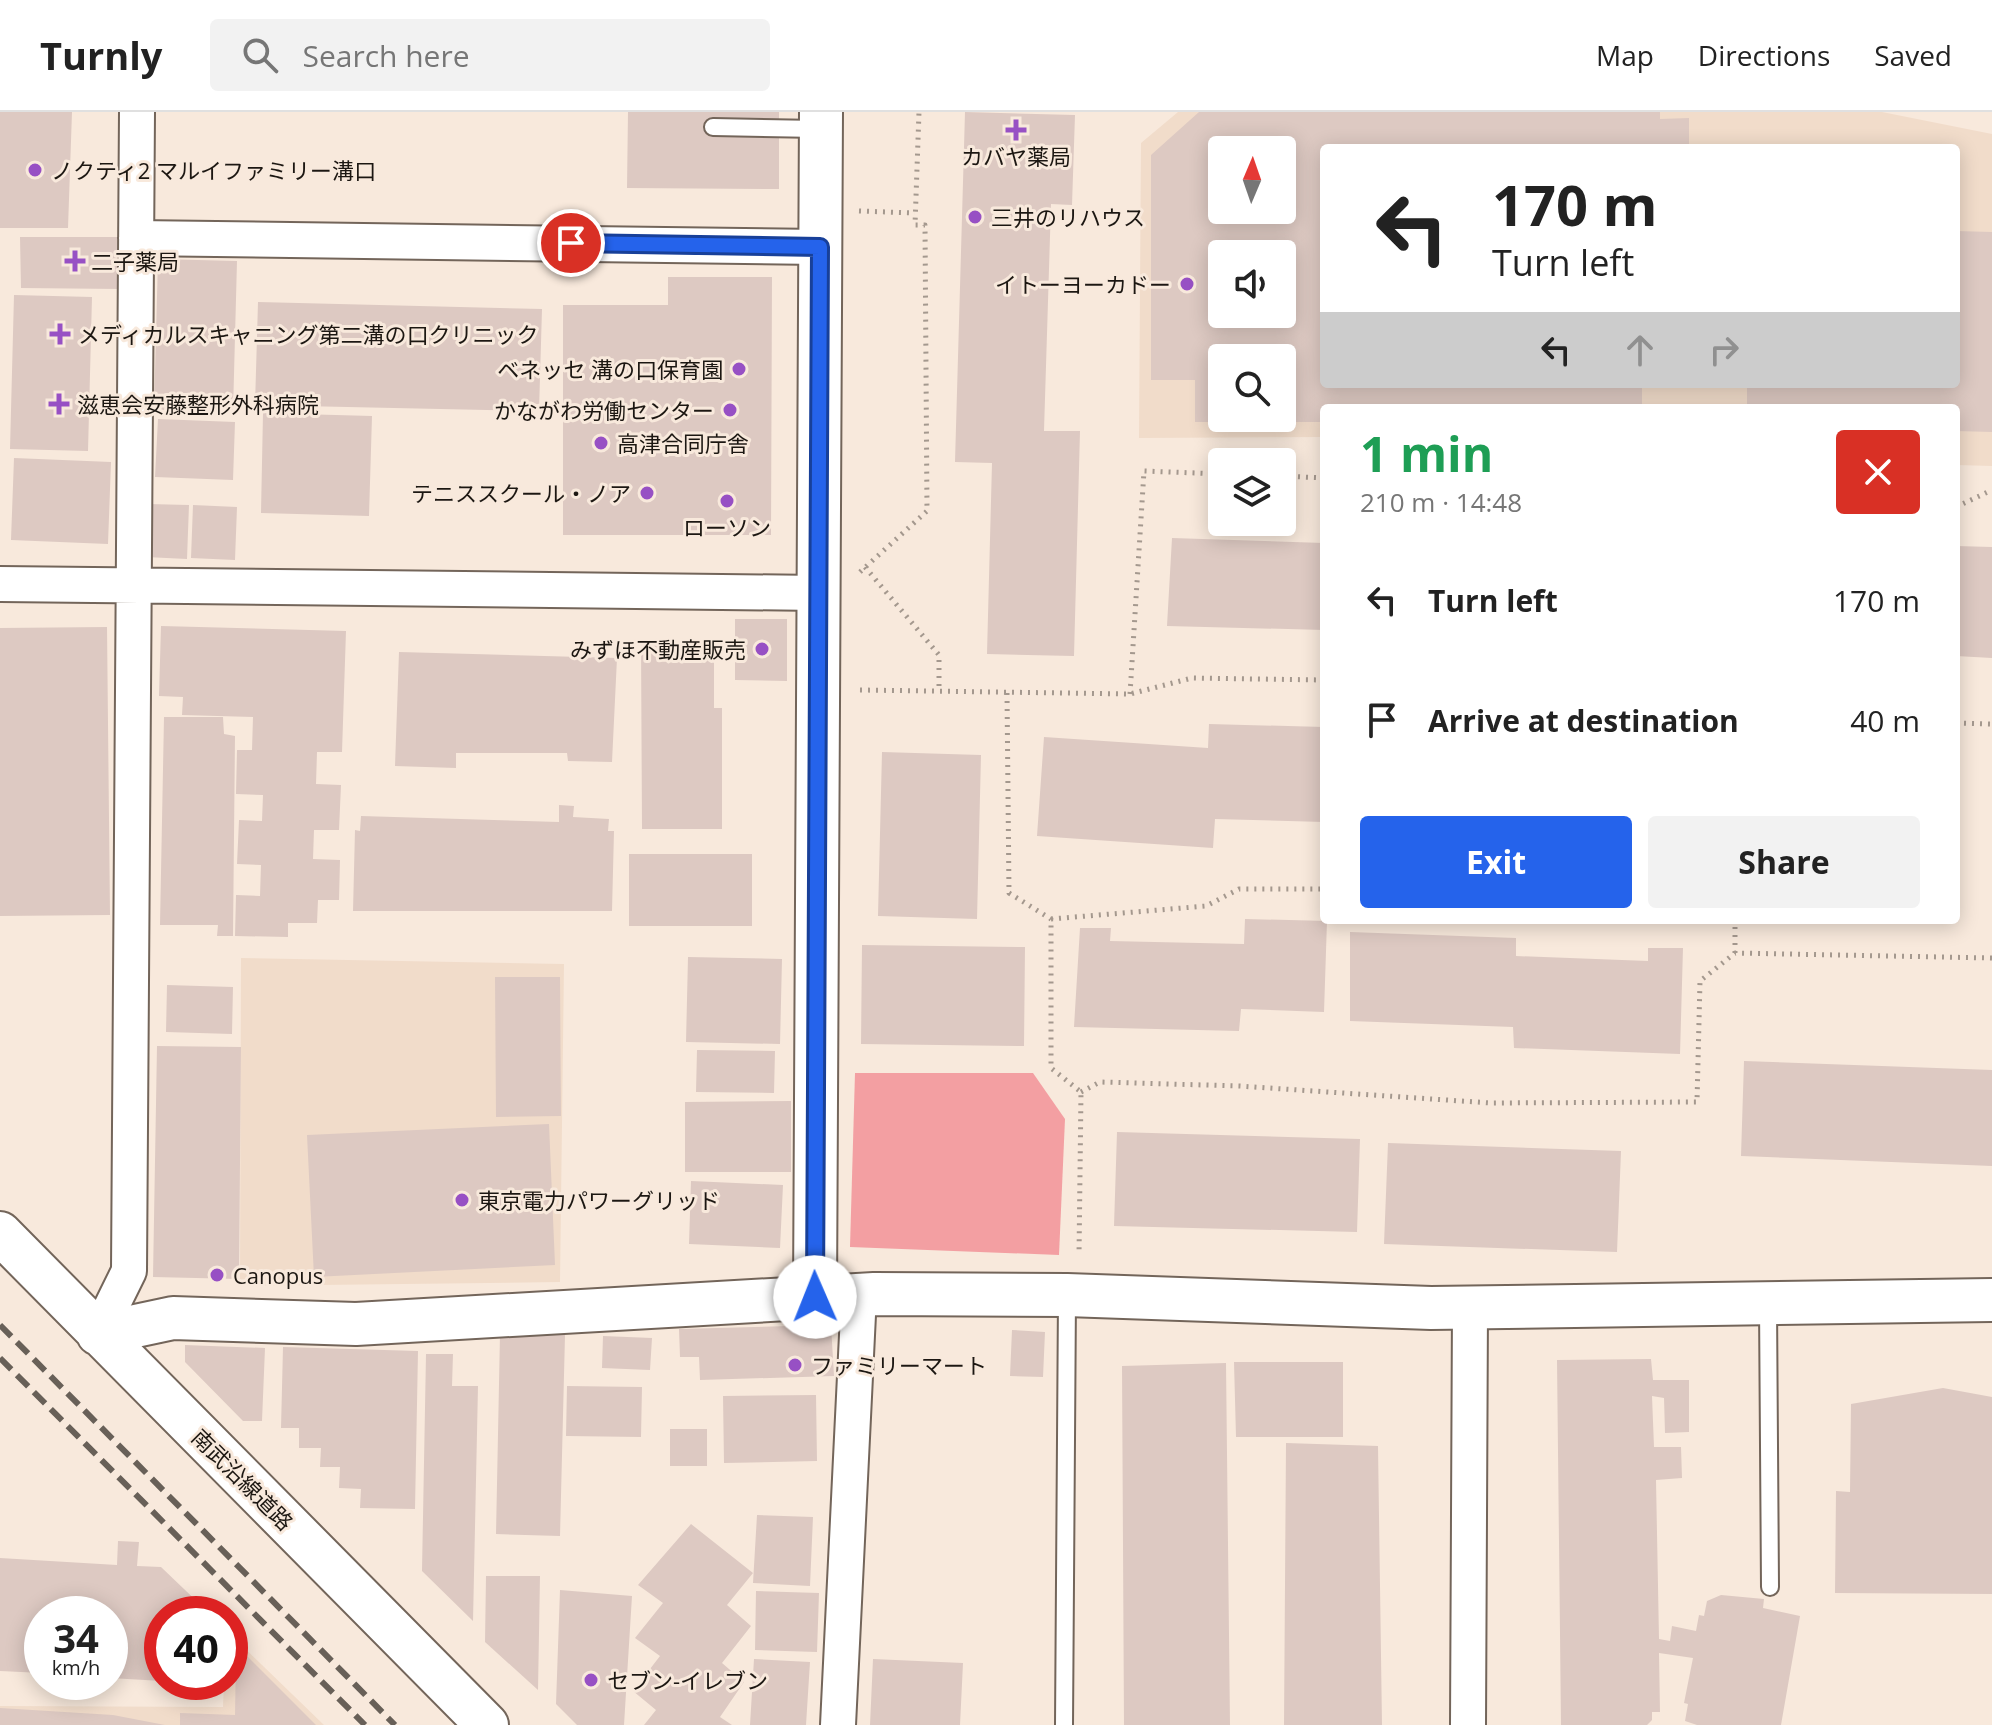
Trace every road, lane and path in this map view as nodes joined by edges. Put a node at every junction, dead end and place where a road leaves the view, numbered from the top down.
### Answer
1 (137, 112) edge
2 (919, 112) edge
3 (821, 120) edge
4 (713, 127) dead end
5 (846, 211) dead end
6 (915, 213) junction
7 (136, 238) junction
8 (820, 247) junction
9 (1208, 473) edge
10 (1296, 477) edge
11 (1320, 478) edge
12 (1992, 490) edge
13 (1960, 505) edge
14 (865, 567) junction
15 (0, 584) edge
16 (837, 585) junction
17 (131, 587) junction
18 (1320, 680) edge
19 (859, 690) dead end
20 (939, 692) junction
21 (1007, 693) junction
22 (1130, 694) junction
23 (1960, 723) edge
24 (1992, 724) edge
25 (1320, 889) edge
26 (1051, 919) junction
27 (1735, 924) edge
28 (1735, 953) junction
29 (1992, 958) edge
30 (1081, 1092) junction
31 (0, 1233) edge
32 (1073, 1281) junction
33 (859, 1294) junction
34 (815, 1297) junction
35 (1992, 1300) edge
36 (1768, 1302) junction
37 (1470, 1307) junction
38 (98, 1334) junction
39 (1770, 1587) dead end
40 (487, 1725) edge
41 (838, 1725) edge
42 (1064, 1725) edge
43 (1468, 1725) edge

1 - 7 street
2 - 6 path
3 - 4 lane
3 - 8 street
5 - 6 path
6 - 14 path
7 - 8 street
7 - 17 street
8 - 16 street
9 - 22 path
10 - 11 path
12 - 13 path
14 - 16 path
14 - 20 path
15 - 17 street
16 - 17 street
16 - 34 street
17 - 38 street
18 - 22 path
19 - 20 path
20 - 21 path
21 - 22 path
21 - 26 path
23 - 24 path
25 - 26 path
26 - 30 path
27 - 28 path
28 - 29 path
28 - 30 path
30 - 32 path
31 - 38 street, 南武沿線道路
32 - 33 street
32 - 37 street
32 - 42 lane
33 - 34 street
33 - 41 street
34 - 38 street
35 - 36 street
36 - 37 street
36 - 39 lane
37 - 43 street
38 - 40 street, 南武沿線道路

